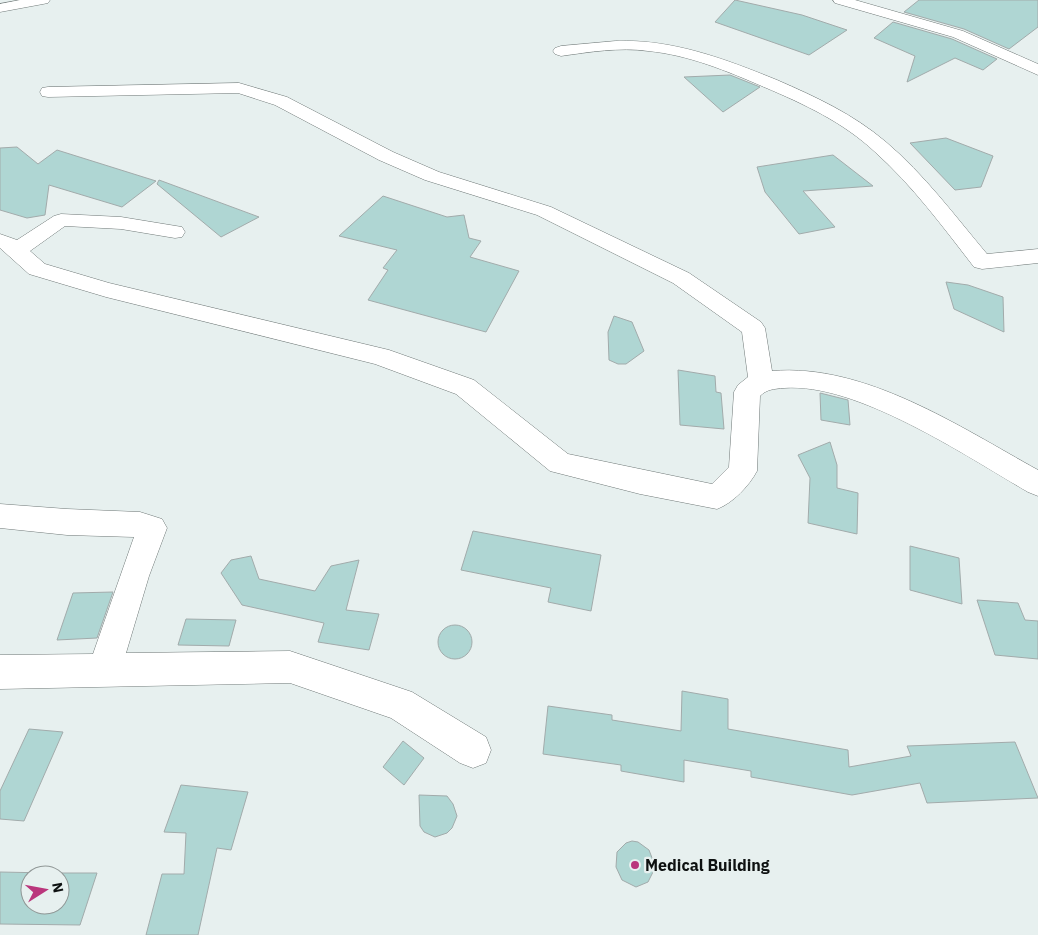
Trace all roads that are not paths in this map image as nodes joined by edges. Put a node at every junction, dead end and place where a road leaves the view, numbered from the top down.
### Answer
1 (43, 0) edge
2 (840, 0) edge
3 (0, 8) edge
4 (561, 52) dead end
5 (1038, 70) edge
6 (48, 92) dead end
7 (175, 232) dead end
8 (8, 245) edge
9 (1038, 256) edge
10 (761, 382) junction
11 (1038, 484) edge
12 (0, 516) edge
13 (104, 670) junction
14 (0, 672) edge
15 (473, 750) dead end

1 - 3 street
2 - 5 street
4 - 9 street
6 - 10 street
7 - 8 street
8 - 10 street
10 - 11 street
12 - 13 street
13 - 14 street
13 - 15 street

